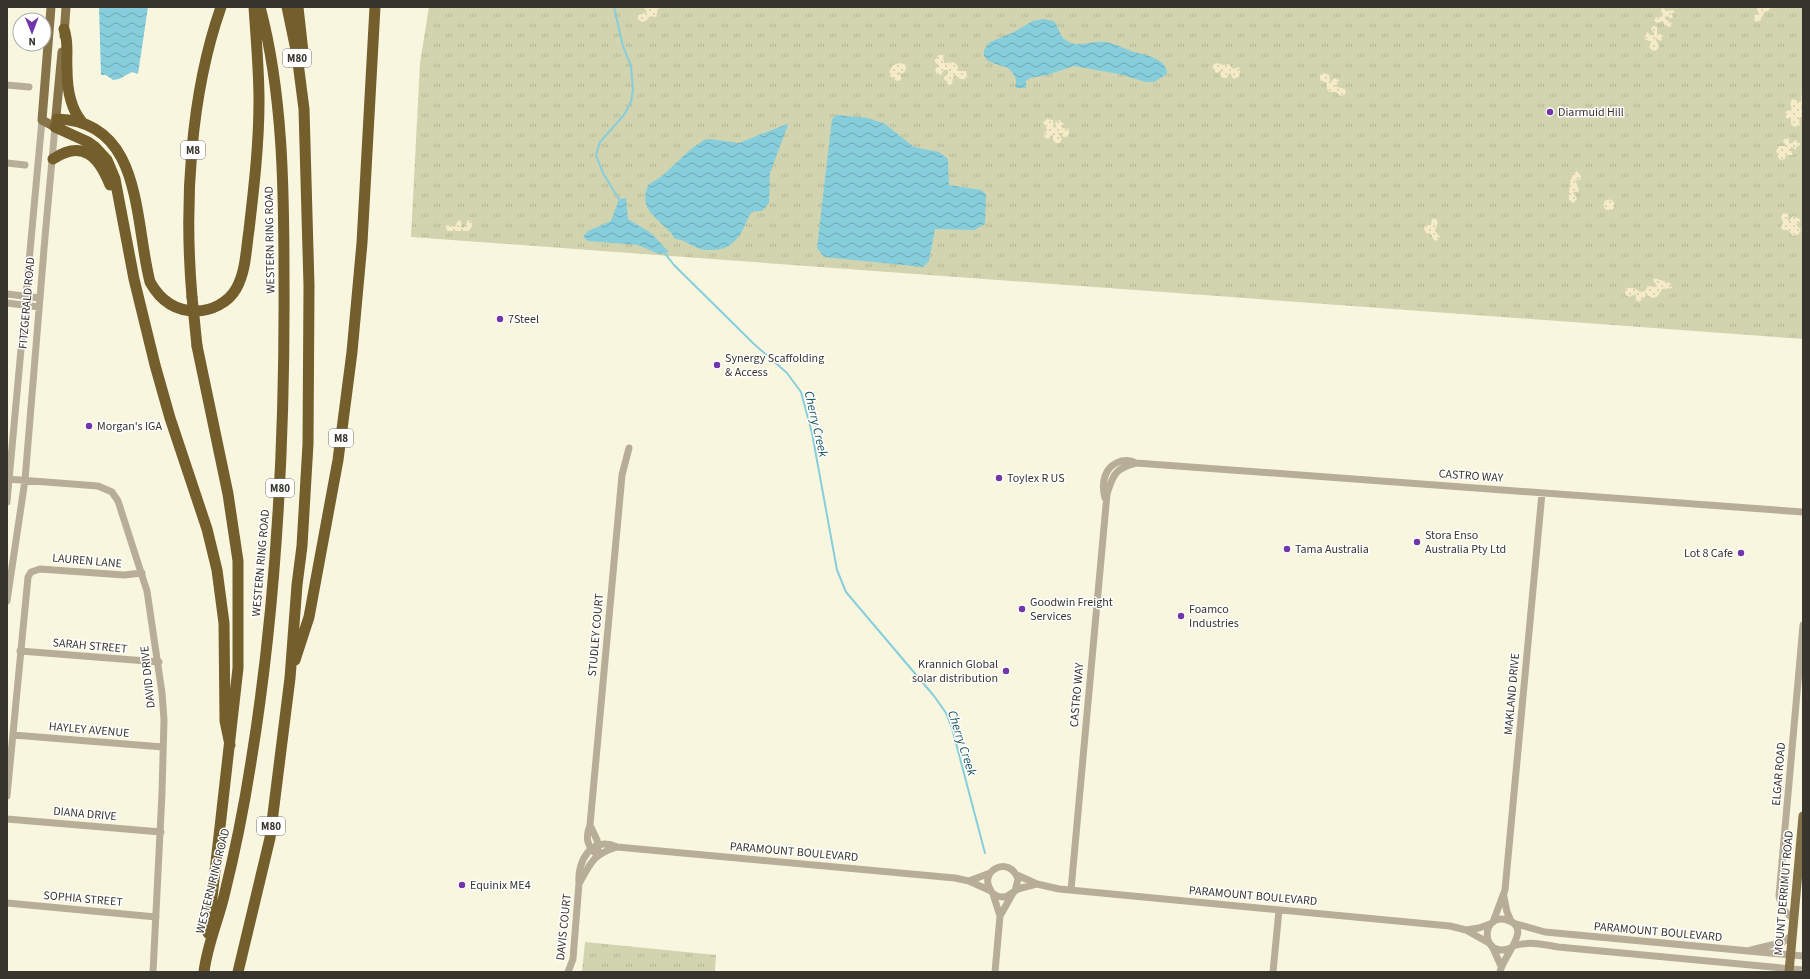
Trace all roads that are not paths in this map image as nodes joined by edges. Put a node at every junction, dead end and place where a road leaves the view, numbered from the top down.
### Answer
1 (51, 7) edge
2 (66, 7) edge
3 (221, 7) edge
4 (254, 7) edge
5 (260, 7) edge
6 (287, 7) edge
7 (298, 7) edge
8 (374, 7) edge
9 (64, 29) junction
10 (7, 85) edge
11 (29, 87) dead end
12 (304, 109) junction
13 (42, 120) junction
14 (82, 122) junction
15 (56, 123) junction
16 (53, 159) junction
17 (7, 163) edge
18 (25, 165) dead end
19 (122, 218) junction
20 (7, 294) edge
21 (25, 296) junction
22 (40, 298) junction
23 (7, 303) edge
24 (24, 306) junction
25 (39, 307) junction
26 (629, 448) dead end
27 (8, 479) edge
28 (25, 480) junction
29 (1542, 493) junction
30 (7, 502) edge
31 (1803, 512) edge
32 (13, 561) junction
33 (142, 573) junction
34 (7, 574) edge
35 (7, 601) edge
36 (1803, 625) edge
37 (20, 651) junction
38 (159, 662) junction
39 (290, 678) junction
40 (13, 734) junction
41 (230, 745) junction
42 (163, 748) junction
43 (7, 796) edge
44 (1803, 816) edge
45 (7, 819) edge
46 (160, 832) junction
47 (594, 847) junction
48 (617, 847) junction
49 (597, 855) junction
50 (990, 873) junction
51 (1017, 875) junction
52 (969, 881) junction
53 (580, 883) junction
54 (1037, 884) junction
55 (1071, 890) junction
56 (992, 892) junction
57 (1014, 892) junction
58 (1504, 896) junction
59 (7, 903) edge
60 (1279, 910) junction
61 (1000, 916) junction
62 (156, 917) junction
63 (1794, 920) junction
64 (1512, 922) junction
65 (1492, 923) junction
66 (1466, 930) junction
67 (1792, 934) junction
68 (1491, 945) junction
69 (1512, 947) junction
70 (1745, 951) junction
71 (1790, 955) junction
72 (1803, 956) edge
73 (204, 968) edge
74 (1501, 969) edge
75 (1789, 970) edge
76 (1803, 970) edge
77 (153, 972) edge
78 (238, 972) edge
79 (568, 972) edge
80 (995, 972) edge
81 (1274, 972) edge

1 - 13 main road, FITZGERALD ROAD
2 - 9 main road, FITZGERALD ROAD
3 - 41 highway, M8, bridge
4 - 14 highway
5 - 73 highway, WESTERN RING ROAD / M80
6 - 12 highway, M80
7 - 12 highway
8 - 39 highway, M8
9 - 14 highway
9 - 15 main road, FITZGERALD ROAD
10 - 11 street
12 - 39 highway, M80
13 - 15 main road
13 - 21 street, FITZGERALD ROAD
14 - 15 highway
15 - 16 street, FITZGERALD ROAD
15 - 19 highway
16 - 19 highway
16 - 22 street, FITZGERALD ROAD
17 - 18 street
19 - 41 highway
20 - 21 street
21 - 22 street
21 - 24 street, FITZGERALD ROAD
22 - 25 street, FITZGERALD ROAD
23 - 24 street
24 - 25 street
24 - 27 street, FITZGERALD ROAD
25 - 28 street, FITZGERALD ROAD
26 - 47 street, STUDLEY COURT
27 - 28 street, DAVID DRIVE
27 - 30 street, FITZGERALD ROAD
28 - 32 street, FITZGERALD ROAD
28 - 33 street, DAVID DRIVE
29 - 31 street, CASTRO WAY
29 - 55 street, CASTRO WAY
29 - 58 street, MAKLAND DRIVE
32 - 34 street
32 - 35 street, FITZGERALD ROAD
33 - 37 street, LAUREN LANE
33 - 38 street, DAVID DRIVE
36 - 63 street, ELGAR ROAD
37 - 38 street, SARAH STREET
37 - 40 street
38 - 42 street, DAVID DRIVE
39 - 78 highway, M80
40 - 42 street, HAYLEY AVENUE
40 - 43 street
41 - 73 highway
42 - 46 street, DAVID DRIVE
44 - 63 main road, MOUNT DERRIMUT ROAD
45 - 46 street, DIANA DRIVE
46 - 62 street, DAVID DRIVE
47 - 48 street, PARAMOUNT BOULEVARD
47 - 49 street, STUDLEY COURT
47 - 53 street, DAVIS COURT
48 - 49 street, PARAMOUNT BOULEVARD
48 - 52 street, PARAMOUNT BOULEVARD
49 - 53 street, DAVIS COURT
50 - 51 street
50 - 52 street
50 - 56 street
51 - 54 street, PARAMOUNT BOULEVARD
51 - 57 street
52 - 56 street, PARAMOUNT BOULEVARD
53 - 79 street, DAVIS COURT
54 - 55 street, PARAMOUNT BOULEVARD
54 - 57 street, PARAMOUNT BOULEVARD
55 - 60 street, PARAMOUNT BOULEVARD
56 - 57 street
56 - 61 street
57 - 61 street
58 - 64 street, MAKLAND DRIVE
58 - 65 street, MAKLAND DRIVE
59 - 62 street, SOPHIA STREET
60 - 66 street, PARAMOUNT BOULEVARD
60 - 81 street
61 - 80 street
62 - 77 street, DAVID DRIVE
63 - 67 main road, MOUNT DERRIMUT ROAD
64 - 65 street
64 - 69 street
64 - 70 street, PARAMOUNT BOULEVARD
65 - 66 street, PARAMOUNT BOULEVARD
65 - 68 street
66 - 68 street, PARAMOUNT BOULEVARD
67 - 70 street
67 - 71 main road, MOUNT DERRIMUT ROAD
68 - 69 street
68 - 74 street
69 - 74 street
69 - 75 street, PARAMOUNT BOULEVARD
70 - 71 street, PARAMOUNT BOULEVARD
71 - 72 street, PARAMOUNT BOULEVARD
71 - 75 main road, MOUNT DERRIMUT ROAD
75 - 76 street, PARAMOUNT BOULEVARD

